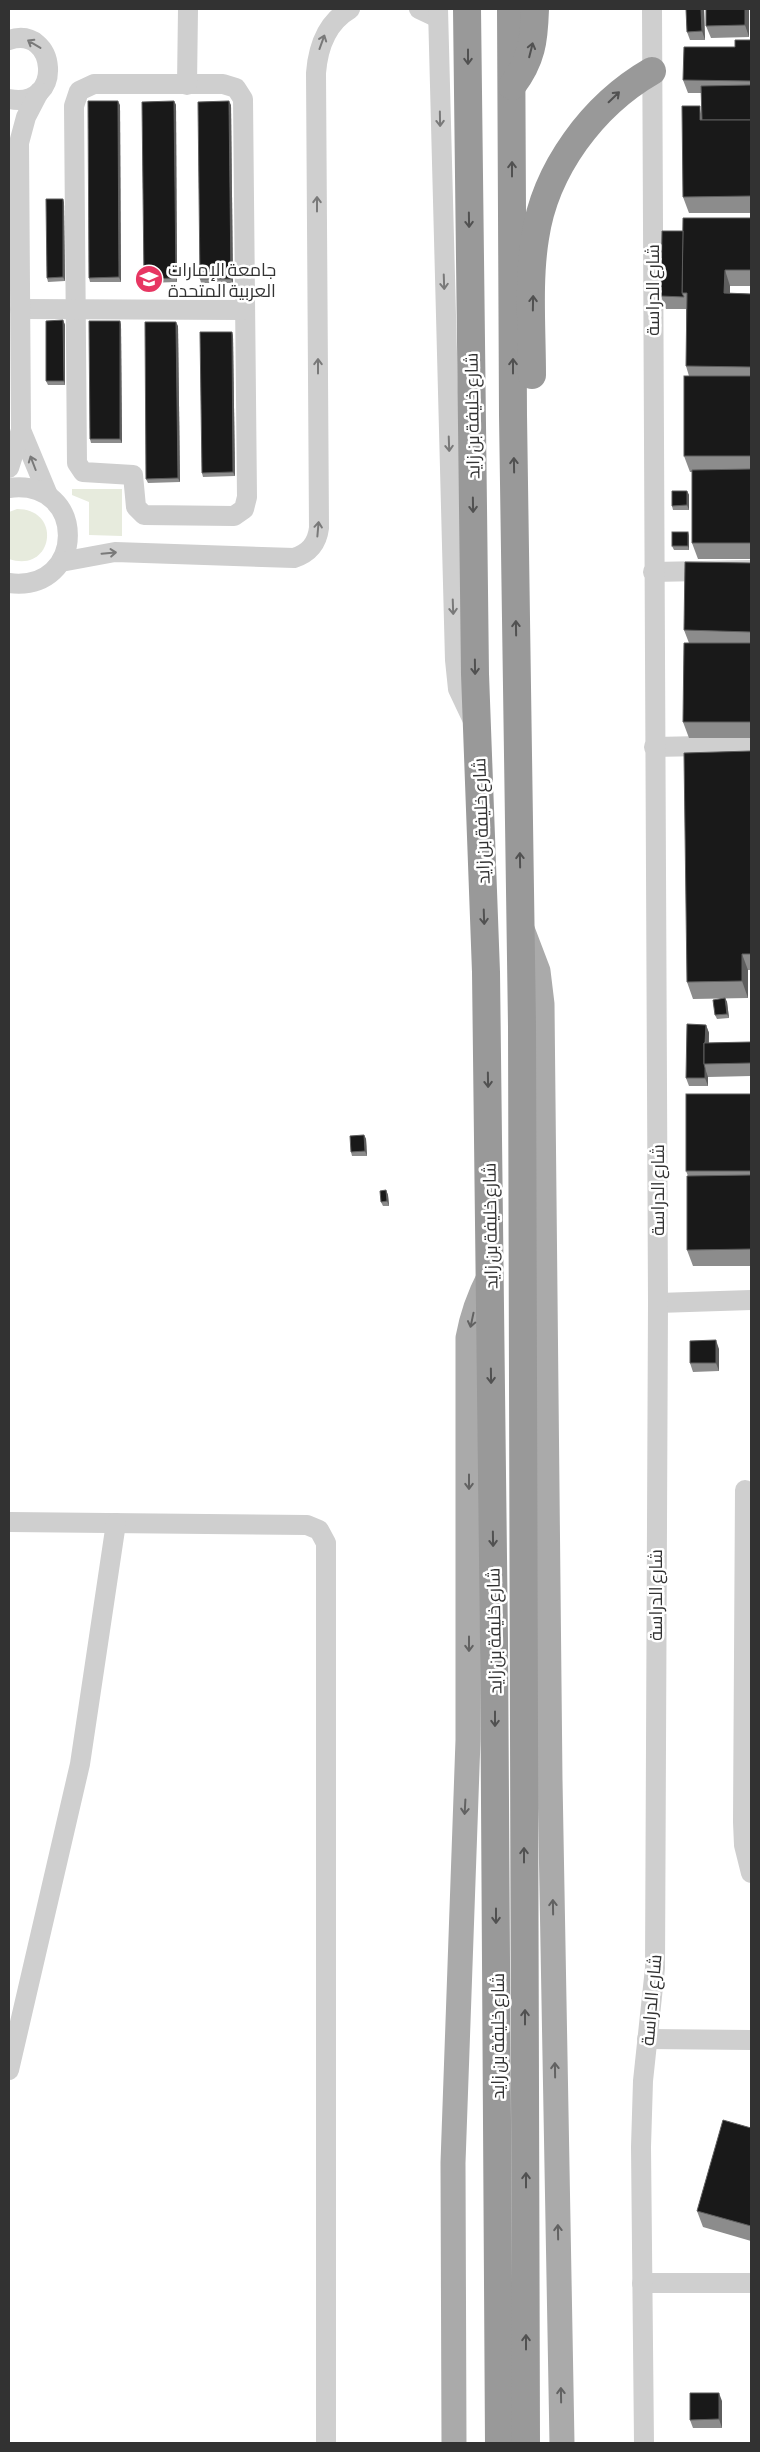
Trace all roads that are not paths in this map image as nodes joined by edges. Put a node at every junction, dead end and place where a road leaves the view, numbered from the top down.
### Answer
1 (188, 9) edge
2 (350, 9) edge
3 (419, 9) edge
4 (467, 9) edge
5 (511, 9) edge
6 (535, 9) edge
7 (652, 9) edge
8 (438, 13) edge
9 (9, 40) edge
10 (652, 70) junction
11 (187, 85) junction
12 (512, 87) junction
13 (39, 92) junction
14 (9, 99) edge
15 (9, 112) edge
16 (19, 143) junction
17 (14, 230) edge
18 (20, 309) junction
19 (76, 310) junction
20 (244, 310) junction
21 (15, 402) edge
22 (513, 415) junction
23 (21, 430) junction
24 (9, 468) edge
25 (9, 488) edge
26 (48, 495) junction
27 (61, 562) junction
28 (751, 570) edge
29 (653, 572) junction
30 (9, 583) edge
31 (477, 728) junction
32 (751, 745) edge
33 (654, 747) junction
34 (521, 926) junction
35 (490, 1275) junction
36 (751, 1300) edge
37 (658, 1303) junction
38 (745, 1490) dead end
39 (9, 1522) edge
40 (116, 1523) junction
41 (751, 1873) edge
42 (647, 2040) junction
43 (751, 2040) edge
44 (9, 2070) edge
45 (642, 2283) junction
46 (751, 2283) edge
47 (326, 2443) edge
48 (454, 2443) edge
49 (499, 2443) edge
50 (526, 2443) edge
51 (562, 2443) edge
52 (644, 2443) edge

1 - 11 street
27 -> 2 street
3 - 8 street
4 -> 31 highway, شارع خليفة بن زايد
5 - 12 highway, شارع خليفة بن زايد
12 -> 6 highway
7 - 10 street, شارع الدراسة
8 -> 31 street
13 -> 9 street
22 -> 10 highway
10 - 29 street, شارع الدراسة
11 - 19 street
11 - 20 street
22 -> 12 highway, شارع خليفة بن زايد
13 - 14 street
13 - 16 street
15 - 16 street
16 - 17 street
17 - 18 street
18 - 19 street
18 - 21 street
19 - 20 street
19 - 20 street
21 - 23 street
34 -> 22 highway, شارع خليفة بن زايد
23 - 24 street
26 -> 23 street
25 - 26 street
26 - 27 street
27 - 30 street
28 - 29 street
29 - 33 street, شارع الدراسة
31 -> 35 highway, شارع خليفة بن زايد
32 - 33 street
33 - 37 street, شارع الدراسة
50 -> 34 highway, شارع خليفة بن زايد
51 -> 34 main road
35 -> 48 main road
35 -> 49 highway, شارع خليفة بن زايد
36 - 37 street
37 - 42 street, شارع الدراسة
38 - 41 street
39 - 40 street
40 - 44 street
40 - 47 street
42 - 43 street
42 - 45 street, شارع الدراسة
45 - 46 street
45 - 52 street, شارع الدراسة

